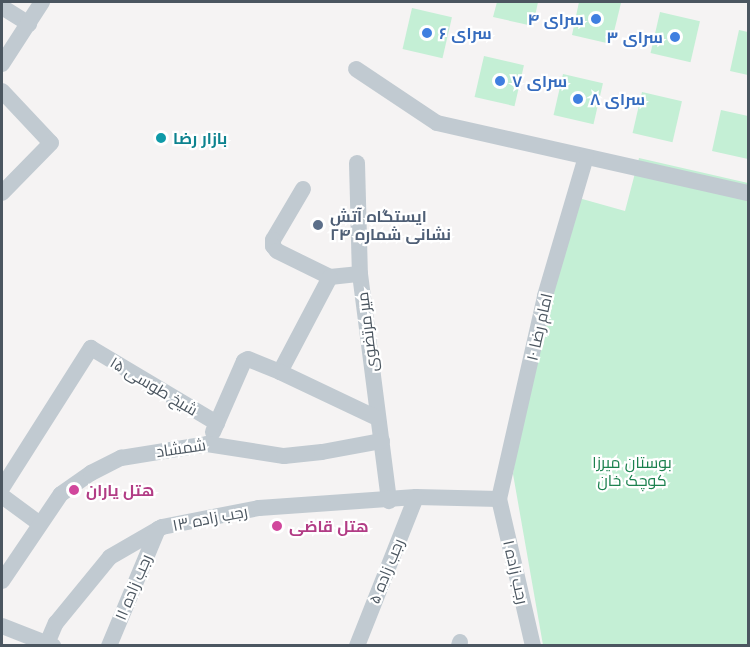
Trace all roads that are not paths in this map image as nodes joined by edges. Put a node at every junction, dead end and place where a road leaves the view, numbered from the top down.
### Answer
1 (42, 2) edge
2 (2, 7) edge
3 (28, 24) junction
4 (2, 64) edge
5 (356, 69) dead end
6 (2, 91) edge
7 (586, 157) junction
8 (357, 163) dead end
9 (303, 189) dead end
10 (2, 191) edge
11 (748, 193) edge
12 (360, 274) junction
13 (330, 277) junction
14 (280, 372) junction
15 (377, 418) junction
16 (217, 423) junction
17 (382, 441) junction
18 (207, 444) junction
19 (2, 488) edge
20 (2, 496) edge
21 (416, 497) junction
22 (500, 499) junction
23 (389, 501) junction
24 (40, 524) junction
25 (158, 529) junction
26 (2, 581) edge
27 (2, 626) edge
28 (48, 645) edge
29 (109, 645) edge
30 (357, 645) edge
31 (533, 645) edge

1 - 3 street
2 - 3 street
3 - 4 street
5 - 7 street
6 - 10 street
7 - 11 street
7 - 22 street, امام رضا ۱۰
8 - 12 street, میر مرتضوی
9 - 13 street
12 - 13 street
12 - 15 street, میر مرتضوی
13 - 14 street
14 - 15 street
14 - 16 street
15 - 17 street, میر مرتضوی
16 - 18 street
16 - 19 street, ۱۵ شیخ طوسی
17 - 18 street, شمشاد
17 - 23 street, میر مرتضوی
18 - 24 street, شمشاد
20 - 24 street
21 - 22 street, رجب زاده ۱۳
21 - 23 street, رجب زاده ۱۳
21 - 30 street, رجب زاده ۵
22 - 31 street, رجب زاده ۱
23 - 25 street, رجب زاده ۱۳
24 - 26 street, شمشاد
25 - 28 street, رجب زاده ۱۳
25 - 29 street, رجب زاده ۱۱
27 - 28 street

